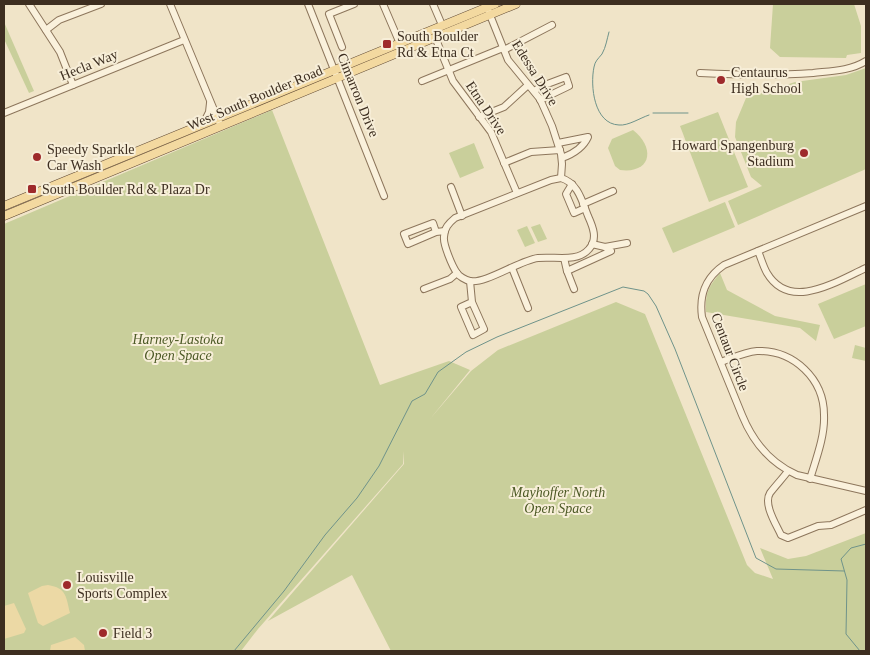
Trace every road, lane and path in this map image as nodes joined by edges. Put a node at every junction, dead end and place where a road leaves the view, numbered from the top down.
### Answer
1 (29, 4) edge
2 (101, 4) edge
3 (170, 4) edge
4 (308, 4) edge
5 (354, 4) edge
6 (383, 4) edge
7 (433, 4) edge
8 (516, 4) edge
9 (490, 9) edge
10 (442, 25) junction
11 (552, 26) dead end
12 (46, 30) junction
13 (435, 37) junction
14 (184, 40) junction
15 (342, 47) dead end
16 (401, 47) junction
17 (503, 49) junction
18 (866, 61) edge
19 (334, 69) junction
20 (448, 70) junction
21 (700, 73) dead end
22 (337, 77) junction
23 (422, 81) dead end
24 (73, 85) junction
25 (528, 85) junction
26 (534, 91) junction
27 (540, 100) junction
28 (210, 102) junction
29 (4, 113) edge
30 (479, 116) junction
31 (218, 118) junction
32 (203, 124) junction
33 (221, 126) junction
34 (560, 151) junction
35 (504, 163) junction
36 (561, 178) junction
37 (572, 184) junction
38 (451, 187) dead end
39 (614, 192) dead end
40 (517, 193) junction
41 (384, 196) dead end
42 (4, 206) edge
43 (584, 206) junction
44 (866, 206) edge
45 (4, 216) edge
46 (462, 216) junction
47 (445, 231) junction
48 (436, 232) junction
49 (627, 243) dead end
50 (592, 244) junction
51 (608, 249) junction
52 (758, 251) junction
53 (564, 258) junction
54 (512, 268) junction
55 (866, 268) edge
56 (567, 271) junction
57 (457, 272) junction
58 (470, 281) junction
59 (574, 288) dead end
60 (424, 289) dead end
61 (472, 302) junction
62 (528, 308) dead end
63 (721, 362) junction
64 (788, 471) junction
65 (810, 479) junction
66 (866, 491) edge
67 (866, 510) edge

1 - 12 street
2 - 12 street
3 - 14 street
4 - 19 street, Cimarron Drive
5 - 15 street
6 - 16 street
7 - 10 street
8 - 9 main road, West South Boulder Road
9 - 10 main road, West South Boulder Road
9 - 13 main road, West South Boulder Road
9 - 17 street, Edessa Drive
10 - 16 main road, West South Boulder Road
11 - 17 street
12 - 24 street
13 - 16 main road, West South Boulder Road
13 - 20 street, Etna Drive
14 - 24 street, Hecla Way
14 - 28 street
16 - 19 main road, West South Boulder Road
16 - 22 main road, West South Boulder Road
17 - 20 street
17 - 25 street, Edessa Drive
18 - 21 street
19 - 22 street, Cimarron Drive
19 - 31 main road, West South Boulder Road
20 - 23 street
20 - 30 street, Etna Drive
22 - 33 main road, West South Boulder Road
22 - 41 street, Cimarron Drive
24 - 29 street, Hecla Way
25 - 26 street, Edessa Drive
25 - 30 street
26 - 27 street, Edessa Drive
26 - 27 street
27 - 34 street, Edessa Drive
28 - 31 street
28 - 32 street
30 - 35 street, Etna Drive
31 - 32 main road, West South Boulder Road
31 - 33 street
32 - 42 main road, West South Boulder Road
33 - 45 main road, West South Boulder Road
34 - 35 street
34 - 36 street
35 - 40 street, Etna Drive
36 - 37 street
36 - 40 street
37 - 43 street
37 - 43 street
38 - 46 street
39 - 43 street
40 - 46 street
43 - 50 street
44 - 52 street, Centaur Circle
46 - 47 street
47 - 48 street
47 - 57 street
48 - 48 street
49 - 51 street
50 - 51 street
50 - 53 street
51 - 56 street
52 - 55 street
52 - 63 street, Centaur Circle
53 - 54 street
53 - 56 street
54 - 58 street
54 - 62 street
56 - 59 street
57 - 58 street
57 - 60 street
58 - 61 street
61 - 61 street
63 - 64 street, Centaur Circle
63 - 65 street
64 - 65 street, Centaur Circle
64 - 67 street
65 - 66 street, Centaur Circle

